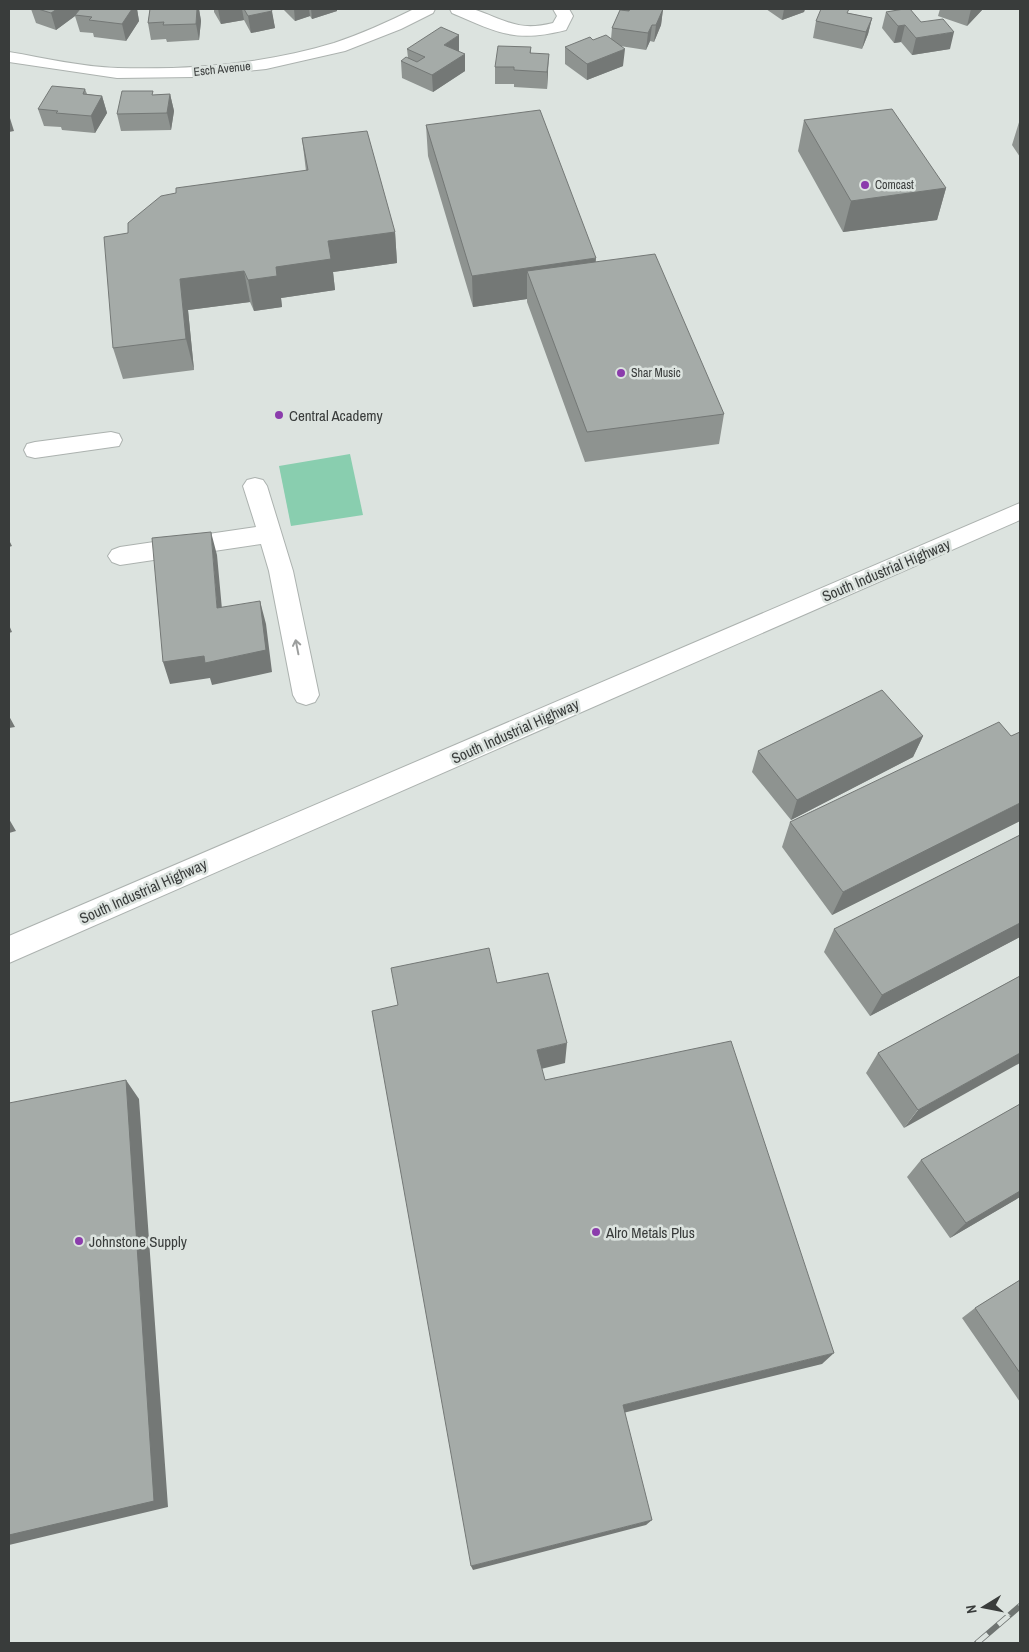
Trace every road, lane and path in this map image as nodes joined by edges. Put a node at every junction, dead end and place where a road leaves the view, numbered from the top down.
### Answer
1 (427, 9) edge
2 (458, 9) edge
3 (561, 9) edge
4 (9, 57) edge
5 (111, 440) dead end
6 (35, 450) dead end
7 (255, 486) dead end
8 (1020, 511) edge
9 (269, 534) junction
10 (120, 556) dead end
11 (306, 695) dead end
12 (9, 950) edge

1 - 4 street, Esch Avenue
2 - 3 street
5 - 6 street
7 - 9 street
8 - 12 street, South Industrial Highway
9 - 10 street
11 -> 9 street

